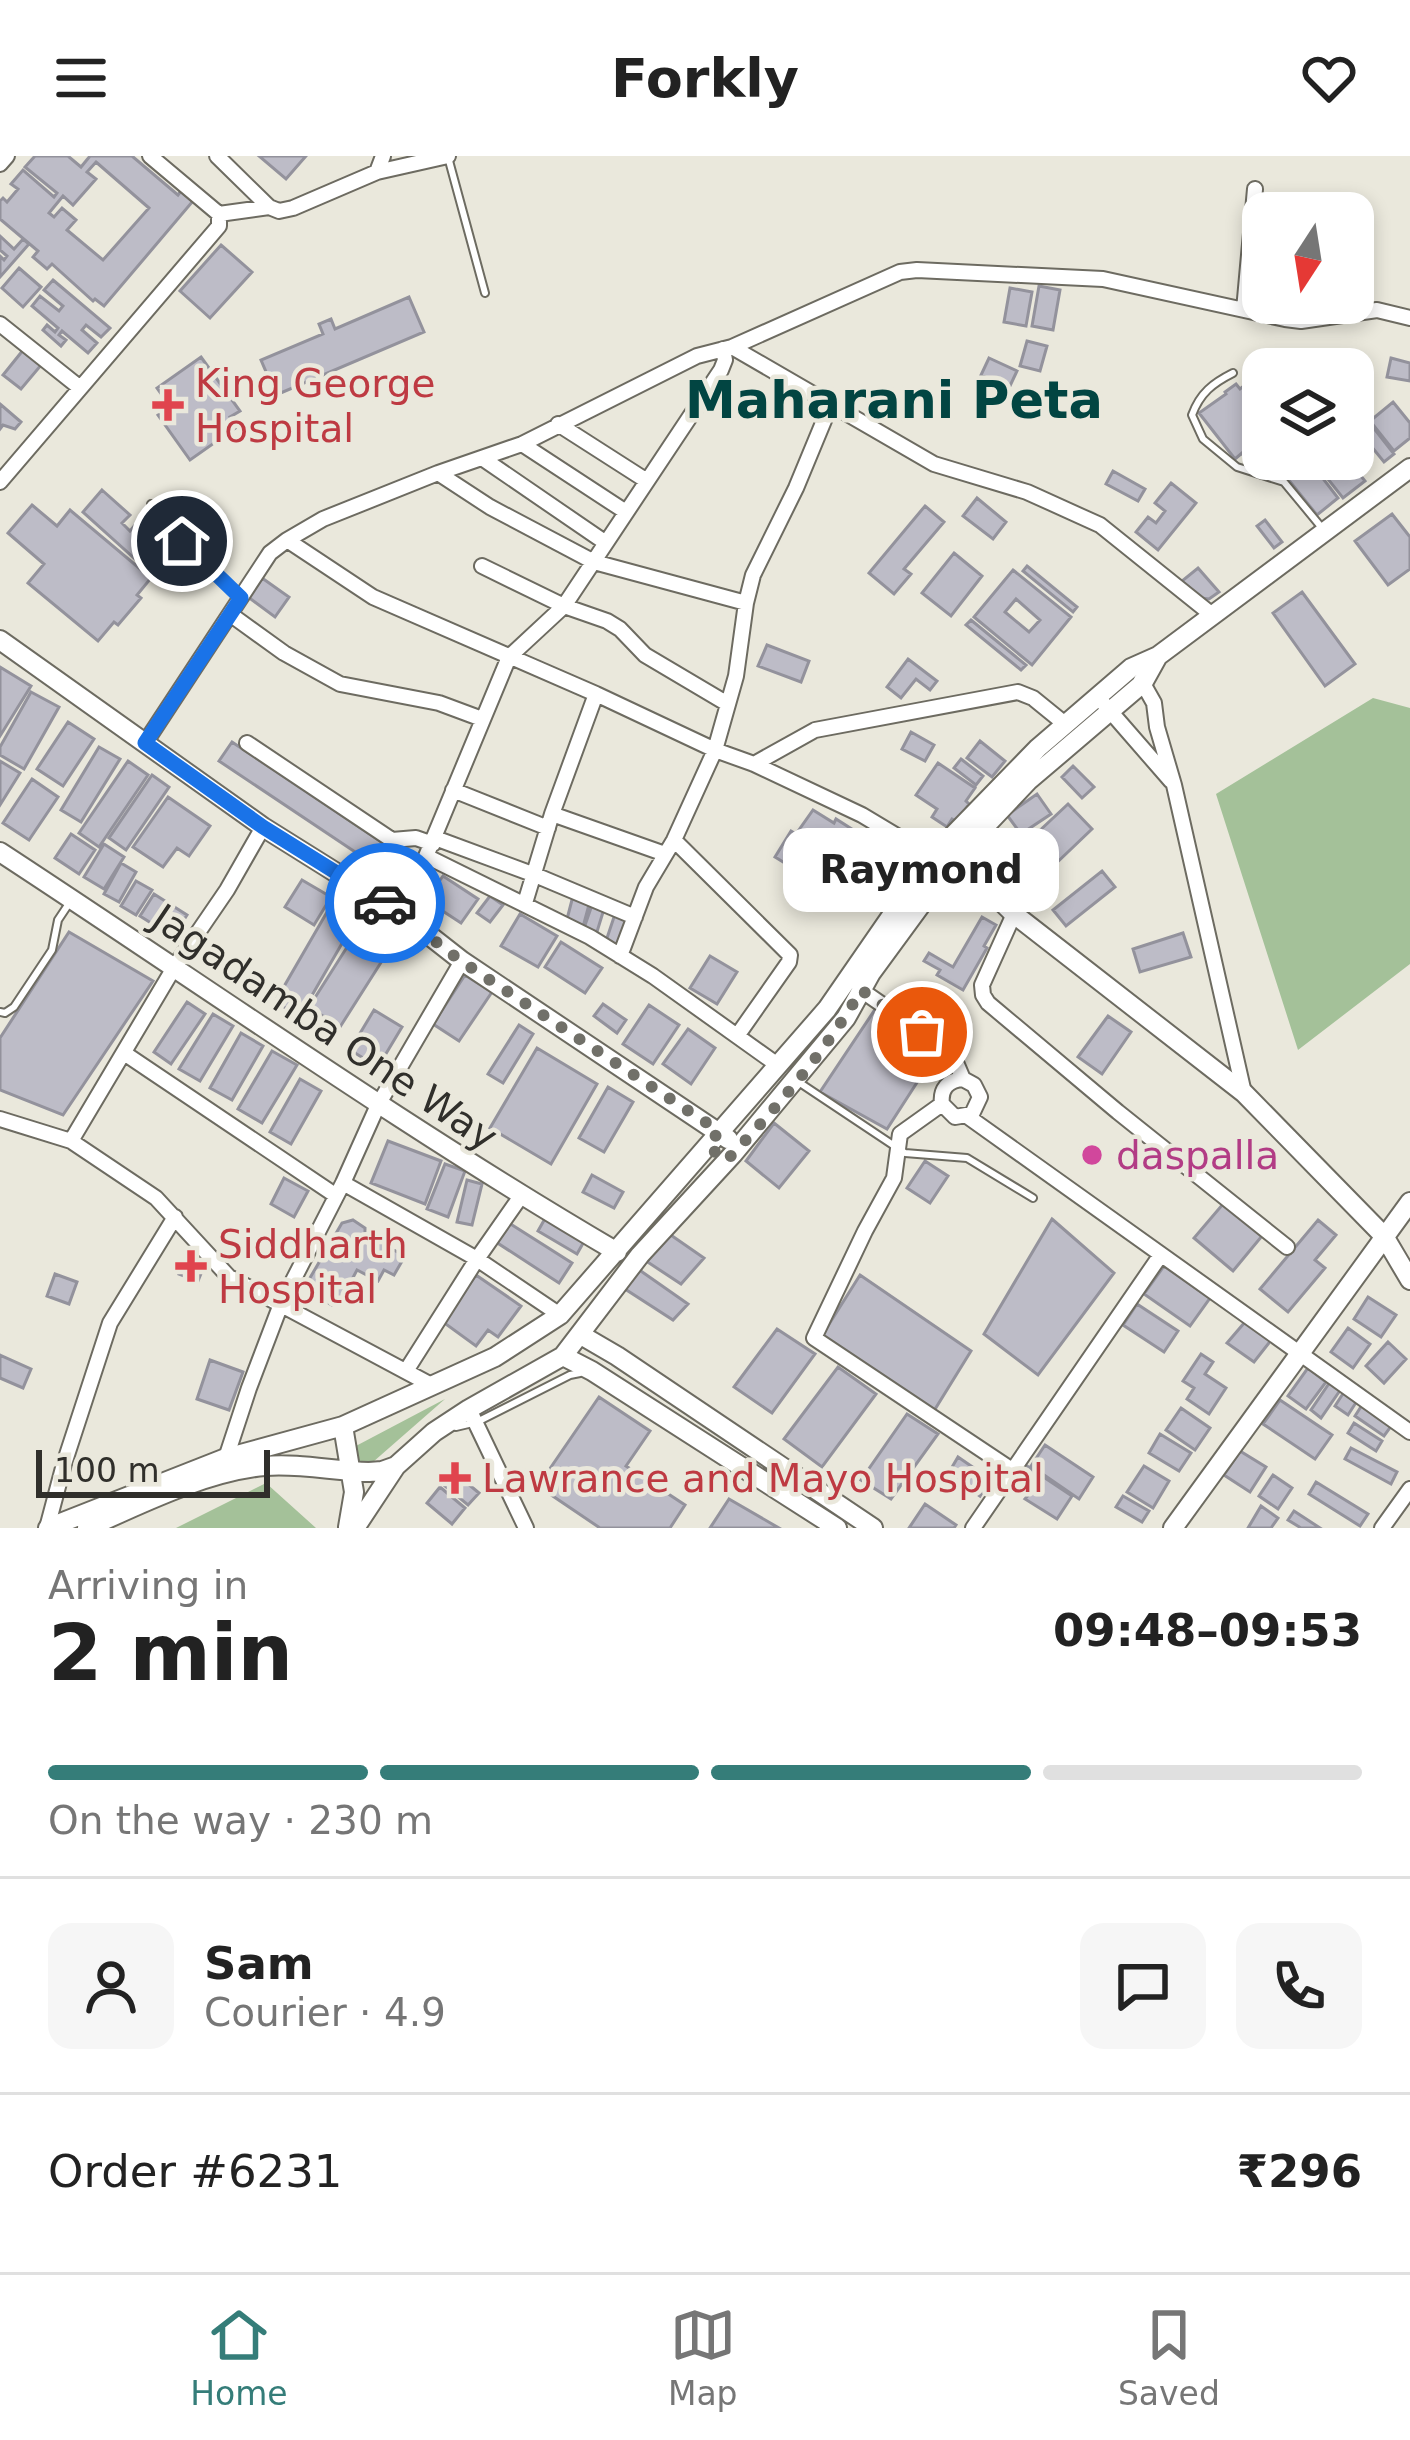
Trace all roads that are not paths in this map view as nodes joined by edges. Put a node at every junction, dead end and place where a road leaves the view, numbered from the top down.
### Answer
1 (7, 156) edge
2 (150, 156) edge
3 (217, 156) edge
4 (383, 156) edge
5 (448, 156) edge
6 (0, 164) edge
7 (377, 172) junction
8 (1255, 189) dead end
9 (1255, 192) edge
10 (268, 207) junction
11 (219, 214) junction
12 (485, 293) dead end
13 (1242, 310) edge
14 (1374, 311) edge
15 (1410, 318) edge
16 (0, 324) edge
17 (728, 348) junction
18 (1233, 373) dead end
19 (79, 387) junction
20 (830, 406) junction
21 (558, 424) junction
22 (522, 444) junction
23 (482, 458) junction
24 (1410, 468) edge
25 (438, 473) junction
26 (647, 481) junction
27 (0, 482) edge
28 (151, 504) dead end
29 (626, 512) junction
30 (1324, 531) junction
31 (287, 540) junction
32 (606, 543) junction
33 (594, 562) junction
34 (482, 566) dead end
35 (241, 598) junction
36 (746, 603) junction
37 (564, 606) junction
38 (230, 614) junction
39 (1211, 614) junction
40 (0, 640) edge
41 (509, 657) junction
42 (1137, 675) junction
43 (596, 694) junction
44 (726, 703) junction
45 (1104, 704) junction
46 (482, 719) junction
47 (1065, 724) junction
48 (145, 743) junction
49 (247, 743) dead end
50 (715, 750) junction
51 (754, 764) junction
52 (1174, 785) junction
53 (454, 790) junction
54 (550, 821) junction
55 (263, 827) junction
56 (674, 840) junction
57 (432, 846) junction
58 (0, 852) edge
59 (665, 854) junction
60 (932, 857) junction
61 (956, 857) junction
62 (535, 875) junction
63 (72, 899) junction
64 (525, 903) junction
65 (402, 914) junction
66 (1014, 914) junction
67 (635, 917) junction
68 (620, 956) junction
69 (461, 961) junction
70 (176, 966) junction
71 (861, 990) junction
72 (0, 1012) edge
73 (737, 1036) junction
74 (124, 1053) junction
75 (779, 1066) junction
76 (963, 1079) junction
77 (796, 1080) junction
78 (1244, 1093) junction
79 (942, 1104) junction
80 (378, 1105) junction
81 (967, 1116) junction
82 (0, 1119) edge
83 (713, 1139) junction
84 (71, 1141) junction
85 (898, 1149) junction
86 (732, 1154) junction
87 (339, 1189) junction
88 (521, 1196) junction
89 (1033, 1198) dead end
90 (1410, 1202) edge
91 (175, 1216) junction
92 (1384, 1236) junction
93 (1287, 1247) dead end
94 (617, 1252) junction
95 (1160, 1256) junction
96 (477, 1259) junction
97 (1410, 1280) edge
98 (281, 1304) junction
99 (560, 1315) junction
100 (581, 1335) junction
101 (1300, 1352) junction
102 (563, 1356) junction
103 (406, 1371) junction
104 (592, 1371) junction
105 (554, 1384) junction
106 (434, 1386) junction
107 (473, 1415) junction
108 (343, 1426) junction
109 (1410, 1432) edge
110 (226, 1458) junction
111 (396, 1466) junction
112 (1012, 1470) junction
113 (352, 1472) junction
114 (1410, 1489) edge
115 (47, 1528) edge
116 (87, 1528) edge
117 (351, 1528) edge
118 (526, 1528) edge
119 (837, 1528) edge
120 (873, 1528) edge
121 (973, 1528) edge
122 (1173, 1528) edge
123 (1382, 1528) edge

1 - 6 street
2 - 11 street
3 - 10 street
4 - 7 street
5 - 7 street
5 - 12 lane
7 - 10 street
8 - 9 street
10 - 11 street
11 - 19 street
13 - 17 street
14 - 15 street
16 - 19 street
17 - 20 street
17 - 21 street
17 - 26 street
18 - 30 lane
19 - 27 street
20 - 36 street
20 - 39 street
21 - 22 street
21 - 26 street
22 - 23 street
22 - 29 street
23 - 25 street
23 - 32 street
24 - 30 main road
25 - 31 street
25 - 33 street
26 - 29 street
28 - 35 lane
29 - 32 street
30 - 39 main road
31 - 35 street
31 - 41 street
32 - 33 street
33 - 36 street
33 - 37 street
34 - 37 street
35 - 38 street
36 - 44 street
37 - 41 street
37 - 44 street
38 - 46 street
38 - 48 street
39 - 42 main road
40 - 48 main road
41 - 43 street
41 - 46 street
42 - 45 main road
42 - 52 street
43 - 50 street
43 - 54 street
44 - 50 street
45 - 47 main road
45 - 52 street
45 - 61 main road
46 - 53 street
47 - 51 street
47 - 60 main road
48 - 55 main road
49 - 57 street
50 - 51 street
50 - 56 street
51 - 60 street
52 - 78 street
53 - 54 street
53 - 57 street
54 - 59 street
54 - 62 street
55 - 65 main road
55 - 70 street
56 - 59 street
56 - 73 street
57 - 62 street
57 - 64 street
57 - 65 street
58 - 63 main road, Jagadamba One Way
59 - 67 street
60 - 75 main road
61 - 66 main road
61 - 71 main road
62 - 64 street
62 - 67 street
63 - 70 main road, Jagadamba One Way
63 - 72 lane
64 - 68 street
65 - 69 main road
66 - 78 main road
66 - 93 street
67 - 68 street
68 - 73 street
69 - 80 street
69 - 83 main road
70 - 74 street
70 - 80 main road, Jagadamba One Way
71 - 76 street
71 - 77 main road
73 - 75 street
74 - 84 street
74 - 87 street
75 - 83 main road
76 - 79 street
76 - 81 street
77 - 85 lane
77 - 86 main road
78 - 92 main road
79 - 81 street
79 - 85 street
80 - 87 street
80 - 88 main road, Jagadamba One Way
81 - 95 street
82 - 84 street
83 - 86 main road
83 - 94 main road
84 - 91 street
85 - 89 lane
85 - 112 street
86 - 100 main road
87 - 96 street
87 - 98 street
88 - 94 main road, Jagadamba One Way
88 - 96 street
90 - 92 main road
91 - 98 street
91 - 115 street
92 - 97 main road
92 - 101 main road
94 - 99 main road
95 - 101 street
95 - 112 street
96 - 99 street
96 - 103 street
98 - 103 street
98 - 110 street
99 - 106 main road
100 - 102 main road
100 - 120 main road
101 - 109 street
101 - 122 main road
102 - 104 main road
102 - 105 lane
102 - 107 main road
103 - 106 street
104 - 105 lane
104 - 119 main road
105 - 107 lane
106 - 108 main road
107 - 111 main road
107 - 118 street
108 - 110 main road
108 - 113 main road
110 - 115 main road
111 - 113 main road
111 - 117 main road
112 - 121 street
113 - 116 main road
113 - 117 main road
114 - 123 street

